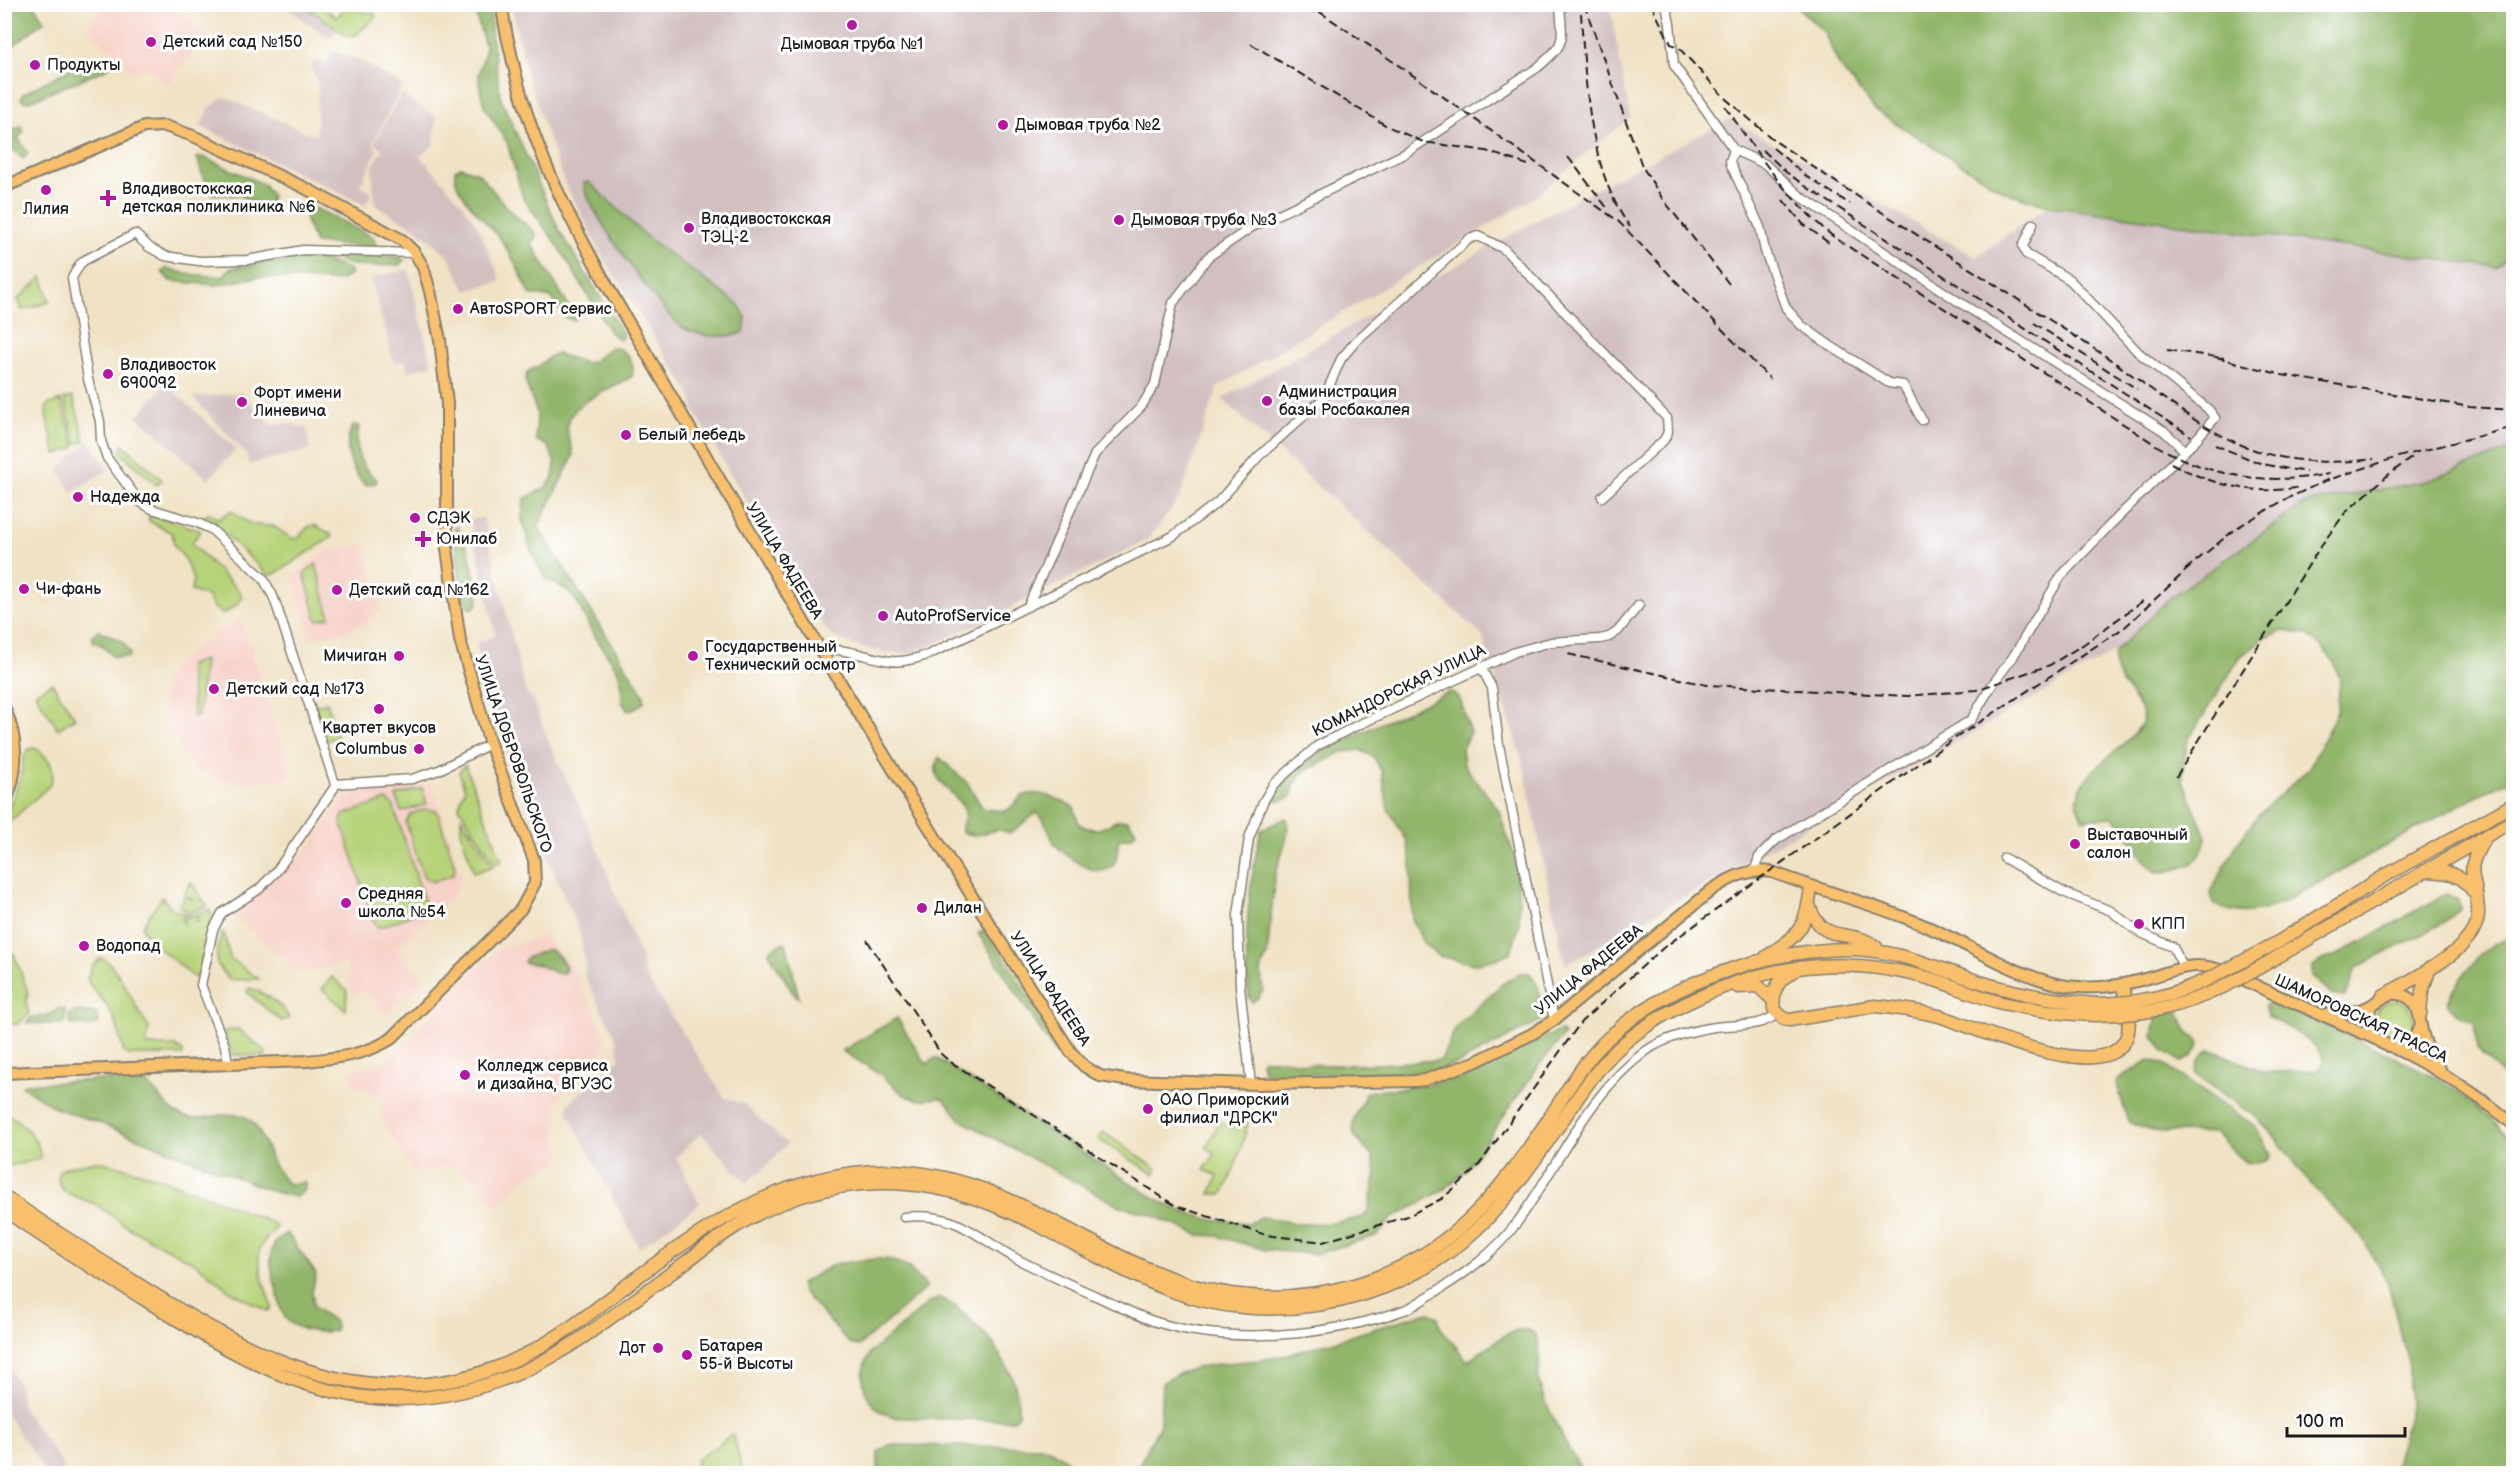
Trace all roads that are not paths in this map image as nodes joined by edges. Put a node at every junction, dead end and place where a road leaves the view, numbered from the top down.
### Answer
1 (502, 4) edge
2 (1560, 4) edge
3 (1666, 4) edge
4 (1734, 150) junction
5 (4, 187) edge
6 (2033, 224) dead end
7 (415, 253) junction
8 (1922, 420) dead end
9 (2186, 451) junction
10 (1602, 497) dead end
11 (1029, 604) junction
12 (1640, 605) dead end
13 (821, 650) junction
14 (1481, 667) junction
15 (4, 707) edge
16 (490, 744) junction
17 (335, 784) junction
18 (4, 804) edge
19 (2514, 804) edge
20 (2514, 820) edge
21 (2487, 835) junction
22 (2004, 858) dead end
23 (1755, 870) junction
24 (2425, 872) junction
25 (1811, 887) junction
26 (2475, 895) junction
27 (1809, 905) junction
28 (1884, 954) junction
29 (1762, 960) junction
30 (1803, 967) junction
31 (2184, 968) junction
32 (2430, 968) junction
33 (2123, 985) junction
34 (1717, 990) junction
35 (1773, 1000) junction
36 (2378, 1000) junction
37 (2096, 1010) junction
38 (2319, 1012) junction
39 (1777, 1014) junction
40 (1554, 1020) junction
41 (2420, 1020) junction
42 (2384, 1045) junction
43 (228, 1062) junction
44 (4, 1073) edge
45 (2443, 1074) junction
46 (1251, 1084) junction
47 (2514, 1125) edge
48 (4, 1196) edge
49 (4, 1209) edge
50 (904, 1217) dead end

1 - 13 main road, УЛИЦА ФАДЕЕВА
2 - 11 street
3 - 4 street
4 - 8 street
4 - 9 street
5 - 7 main road
6 - 9 street
7 - 16 main road, УЛИЦА ДОБРОВОЛЬСКОГО
7 - 17 street
9 - 23 street
10 - 11 street
11 - 13 street
12 - 14 street, КОМАНДОРСКАЯ УЛИЦА
13 - 46 main road, УЛИЦА ФАДЕЕВА
14 - 40 street
14 - 46 street, КОМАНДОРСКАЯ УЛИЦА
15 - 18 main road
16 - 17 street
16 - 43 main road, УЛИЦА ДОБРОВОЛЬСКОГО
17 - 43 street
19 - 37 highway, bridge
20 - 21 highway
21 - 24 highway
21 - 26 highway
22 - 31 street
23 - 25 main road
23 - 40 main road, УЛИЦА ФАДЕЕВА
24 - 26 highway
24 - 37 highway, bridge
25 - 27 highway
25 - 33 main road
26 - 32 highway
27 - 28 highway
27 - 29 highway
28 - 29 highway
28 - 37 highway
29 - 48 highway
30 - 34 highway
30 - 35 highway
30 - 37 highway
31 - 33 main road
31 - 38 main road, ШАМОРОВСКАЯ ТРАССА
32 - 36 highway
32 - 41 highway
33 - 39 highway
34 - 35 highway
34 - 49 highway
35 - 39 highway
36 - 38 main road
36 - 41 main road
36 - 42 main road
38 - 42 main road, ШАМОРОВСКАЯ ТРАССА
39 - 50 street
40 - 46 main road, УЛИЦА ФАДЕЕВА
41 - 42 main road
41 - 45 main road
42 - 45 main road, ШАМОРОВСКАЯ ТРАССА
43 - 44 main road, УЛИЦА ДОБРОВОЛЬСКОГО
45 - 47 main road, ШАМОРОВСКАЯ ТРАССА

